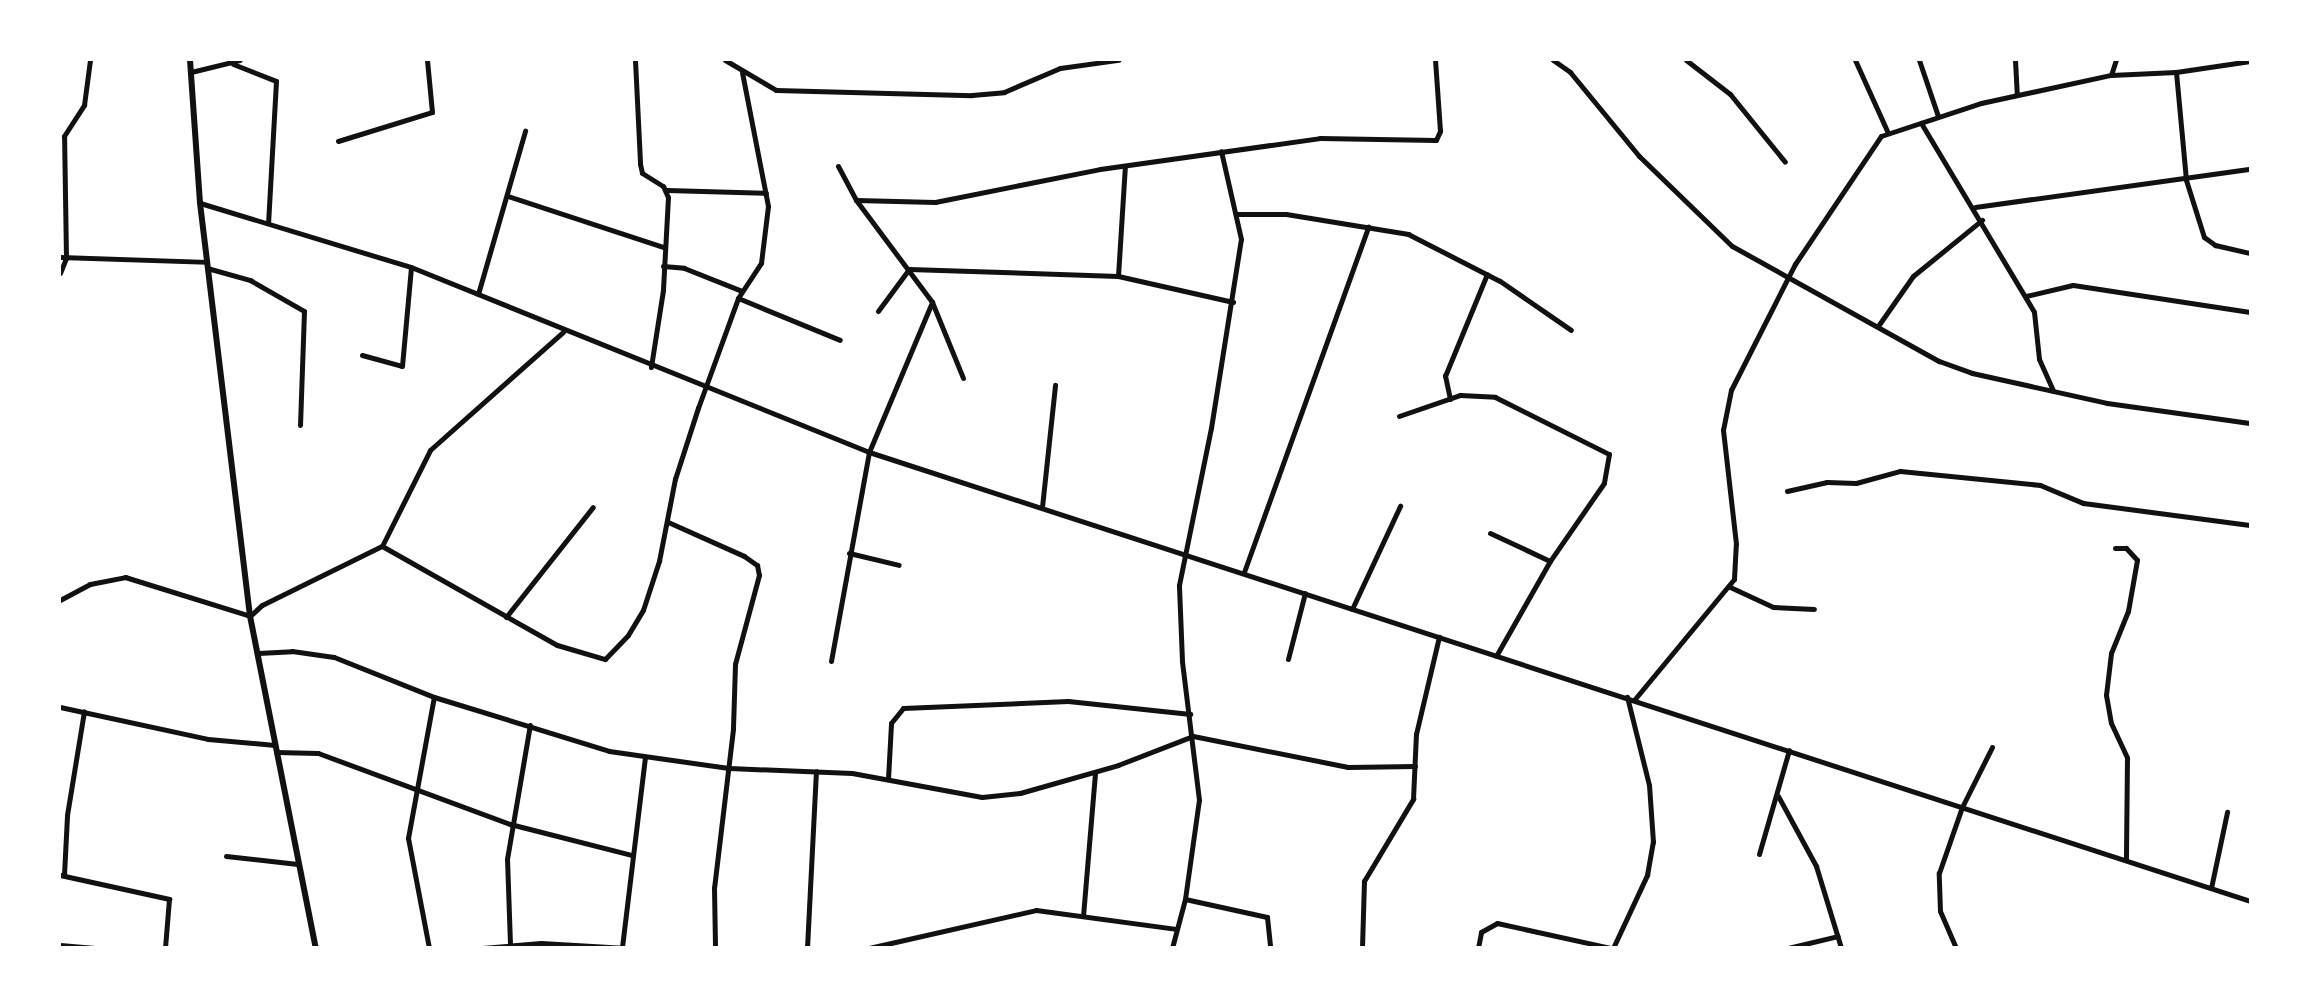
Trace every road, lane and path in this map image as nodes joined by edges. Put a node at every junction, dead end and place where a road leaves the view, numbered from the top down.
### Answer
1 (90, 60) edge
2 (190, 60) edge
3 (240, 60) edge
4 (427, 60) edge
5 (635, 60) edge
6 (724, 60) edge
7 (1058, 60) edge
8 (1118, 60) edge
9 (1435, 60) edge
10 (1553, 60) edge
11 (1686, 60) edge
12 (1854, 60) edge
13 (1919, 60) edge
14 (2015, 60) edge
15 (2116, 60) edge
16 (2250, 61) edge
17 (1562, 62) edge
18 (233, 64) junction
19 (1058, 69) junction
20 (191, 72) junction
21 (742, 72) junction
22 (2176, 72) junction
23 (2111, 75) junction
24 (2017, 95) junction
25 (1938, 116) junction
26 (1920, 122) junction
27 (525, 131) dead end
28 (1887, 131) junction
29 (338, 141) dead end
30 (1222, 151) junction
31 (1785, 162) dead end
32 (838, 166) dead end
33 (1125, 166) junction
34 (2250, 169) edge
35 (2186, 180) junction
36 (667, 190) junction
37 (766, 193) junction
38 (508, 196) junction
39 (856, 200) junction
40 (200, 202) junction
41 (1975, 207) junction
42 (1238, 214) junction
43 (1982, 220) junction
44 (268, 222) junction
45 (1368, 227) junction
46 (663, 247) junction
47 (2250, 253) edge
48 (63, 258) edge
49 (207, 265) junction
50 (663, 266) junction
51 (411, 267) junction
52 (909, 269) junction
53 (60, 273) edge
54 (1487, 274) junction
55 (1118, 276) junction
56 (1787, 280) junction
57 (742, 290) junction
58 (478, 294) junction
59 (2026, 296) junction
60 (738, 298) junction
61 (932, 302) junction
62 (1233, 302) junction
63 (878, 311) dead end
64 (2250, 312) edge
65 (1878, 326) junction
66 (1571, 330) dead end
67 (563, 332) junction
68 (840, 340) dead end
69 (362, 355) dead end
70 (651, 367) junction
71 (963, 378) dead end
72 (1055, 385) dead end
73 (705, 388) junction
74 (2053, 391) junction
75 (1450, 398) junction
76 (1399, 416) dead end
77 (2250, 423) edge
78 (300, 425) dead end
79 (869, 452) junction
80 (1787, 491) dead end
81 (1400, 506) dead end
82 (593, 507) dead end
83 (1042, 508) junction
84 (668, 522) junction
85 (2250, 525) edge
86 (1490, 533) dead end
87 (382, 546) junction
88 (2115, 548) dead end
89 (849, 552) junction
90 (1184, 553) junction
91 (1550, 561) junction
92 (899, 565) dead end
93 (1244, 572) junction
94 (1730, 587) junction
95 (1305, 593) junction
96 (60, 600) edge
97 (1352, 608) junction
98 (1814, 609) dead end
99 (250, 616) junction
100 (506, 617) junction
101 (1438, 637) junction
102 (258, 653) junction
103 (1496, 656) junction
104 (1288, 659) dead end
105 (831, 661) dead end
106 (434, 697) junction
107 (1630, 699) junction
108 (60, 707) edge
109 (84, 711) junction
110 (1190, 714) junction
111 (530, 726) junction
112 (1192, 736) junction
113 (1992, 747) dead end
114 (276, 748) junction
115 (1789, 750) junction
116 (645, 758) junction
117 (1415, 766) junction
118 (729, 768) junction
119 (816, 771) junction
120 (1095, 772) junction
121 (888, 779) junction
122 (415, 787) junction
123 (1778, 796) junction
124 (1962, 807) junction
125 (2227, 812) dead end
126 (510, 824) junction
127 (1759, 854) dead end
128 (632, 855) junction
129 (226, 856) dead end
130 (2126, 860) junction
131 (298, 864) junction
132 (62, 875) edge
133 (2211, 888) junction
134 (1185, 899) junction
135 (2250, 901) edge
136 (1083, 916) junction
137 (1176, 929) junction
138 (1838, 936) junction
139 (510, 944) junction
140 (60, 945) edge
141 (541, 945) edge
142 (98, 947) edge
143 (165, 947) edge
144 (316, 947) edge
145 (429, 947) edge
146 (482, 947) edge
147 (624, 947) edge
148 (715, 947) edge
149 (807, 947) edge
150 (869, 947) edge
151 (1172, 947) edge
152 (1270, 947) edge
153 (1362, 947) edge
154 (1478, 947) edge
155 (1612, 947) edge
156 (1788, 947) edge
157 (1840, 947) edge
158 (1956, 947) edge

1 - 48 street
2 - 20 street
3 - 18 street
4 - 29 street
5 - 36 street
6 - 21 street
7 - 19 street
8 - 19 street
9 - 30 street
10 - 17 street
11 - 31 street
12 - 28 street
13 - 25 street
14 - 24 street
15 - 23 street
16 - 22 street
17 - 56 street
18 - 20 street
18 - 44 street
19 - 21 street
20 - 40 street
21 - 37 street
22 - 23 street
22 - 35 street
23 - 24 street
24 - 25 street
25 - 26 street
26 - 28 street
26 - 41 street
27 - 38 street
28 - 56 street
30 - 33 street
30 - 42 street
32 - 39 street
33 - 39 street
33 - 55 street
34 - 35 street
35 - 41 street
35 - 47 street
36 - 37 street
36 - 46 street
37 - 57 street
38 - 46 street
38 - 58 street
39 - 52 street
40 - 44 street
40 - 49 street
41 - 43 street
42 - 45 street
42 - 62 street
43 - 59 street
43 - 65 street
44 - 51 street
45 - 54 street
45 - 93 street
46 - 50 street
48 - 49 street
48 - 53 street
49 - 78 street
49 - 99 street
50 - 57 street
50 - 70 street
51 - 58 street
51 - 69 street
52 - 55 street
52 - 61 street
52 - 63 street
54 - 66 street
54 - 75 street
55 - 62 street
56 - 65 street
56 - 94 street
57 - 60 street
58 - 67 street
59 - 64 street
59 - 74 street
60 - 68 street
60 - 73 street
61 - 71 street
61 - 79 street
62 - 90 street
65 - 74 street
67 - 70 street
67 - 87 street
70 - 73 street
72 - 83 street
73 - 79 street
73 - 84 street
74 - 77 street
75 - 76 street
75 - 91 street
79 - 83 street
79 - 89 street
80 - 85 street
81 - 97 street
82 - 100 street
83 - 90 street
84 - 100 street
84 - 118 street
86 - 91 street
87 - 99 street
87 - 100 street
88 - 130 street
89 - 92 street
89 - 105 street
90 - 93 street
90 - 110 street
91 - 103 street
93 - 95 street
94 - 98 street
94 - 107 street
95 - 97 street
95 - 104 street
96 - 99 street
97 - 101 street
99 - 102 street
101 - 103 street
101 - 117 street
102 - 106 street
102 - 114 street
103 - 107 street
106 - 111 street
106 - 122 street
107 - 115 street
107 - 155 street
108 - 109 street
109 - 114 street
109 - 132 street
110 - 112 street
110 - 121 street
111 - 116 street
111 - 126 street
112 - 117 street
112 - 120 street
112 - 134 street
113 - 124 street
114 - 122 street
114 - 131 street
115 - 123 street
115 - 124 street
116 - 118 street
116 - 128 street
117 - 153 street
118 - 119 street
118 - 148 street
119 - 121 street
119 - 149 street
120 - 121 street
120 - 136 street
122 - 126 street
122 - 145 street
123 - 127 street
123 - 138 street
124 - 130 street
124 - 158 street
125 - 133 street
126 - 128 street
126 - 139 street
128 - 147 street
129 - 131 street
130 - 133 street
131 - 144 street
132 - 143 street
133 - 135 street
134 - 137 street
134 - 152 street
136 - 137 street
136 - 150 street
137 - 151 street
138 - 156 street
138 - 157 street
139 - 141 street
139 - 146 street
140 - 142 street
141 - 147 street
154 - 155 street

